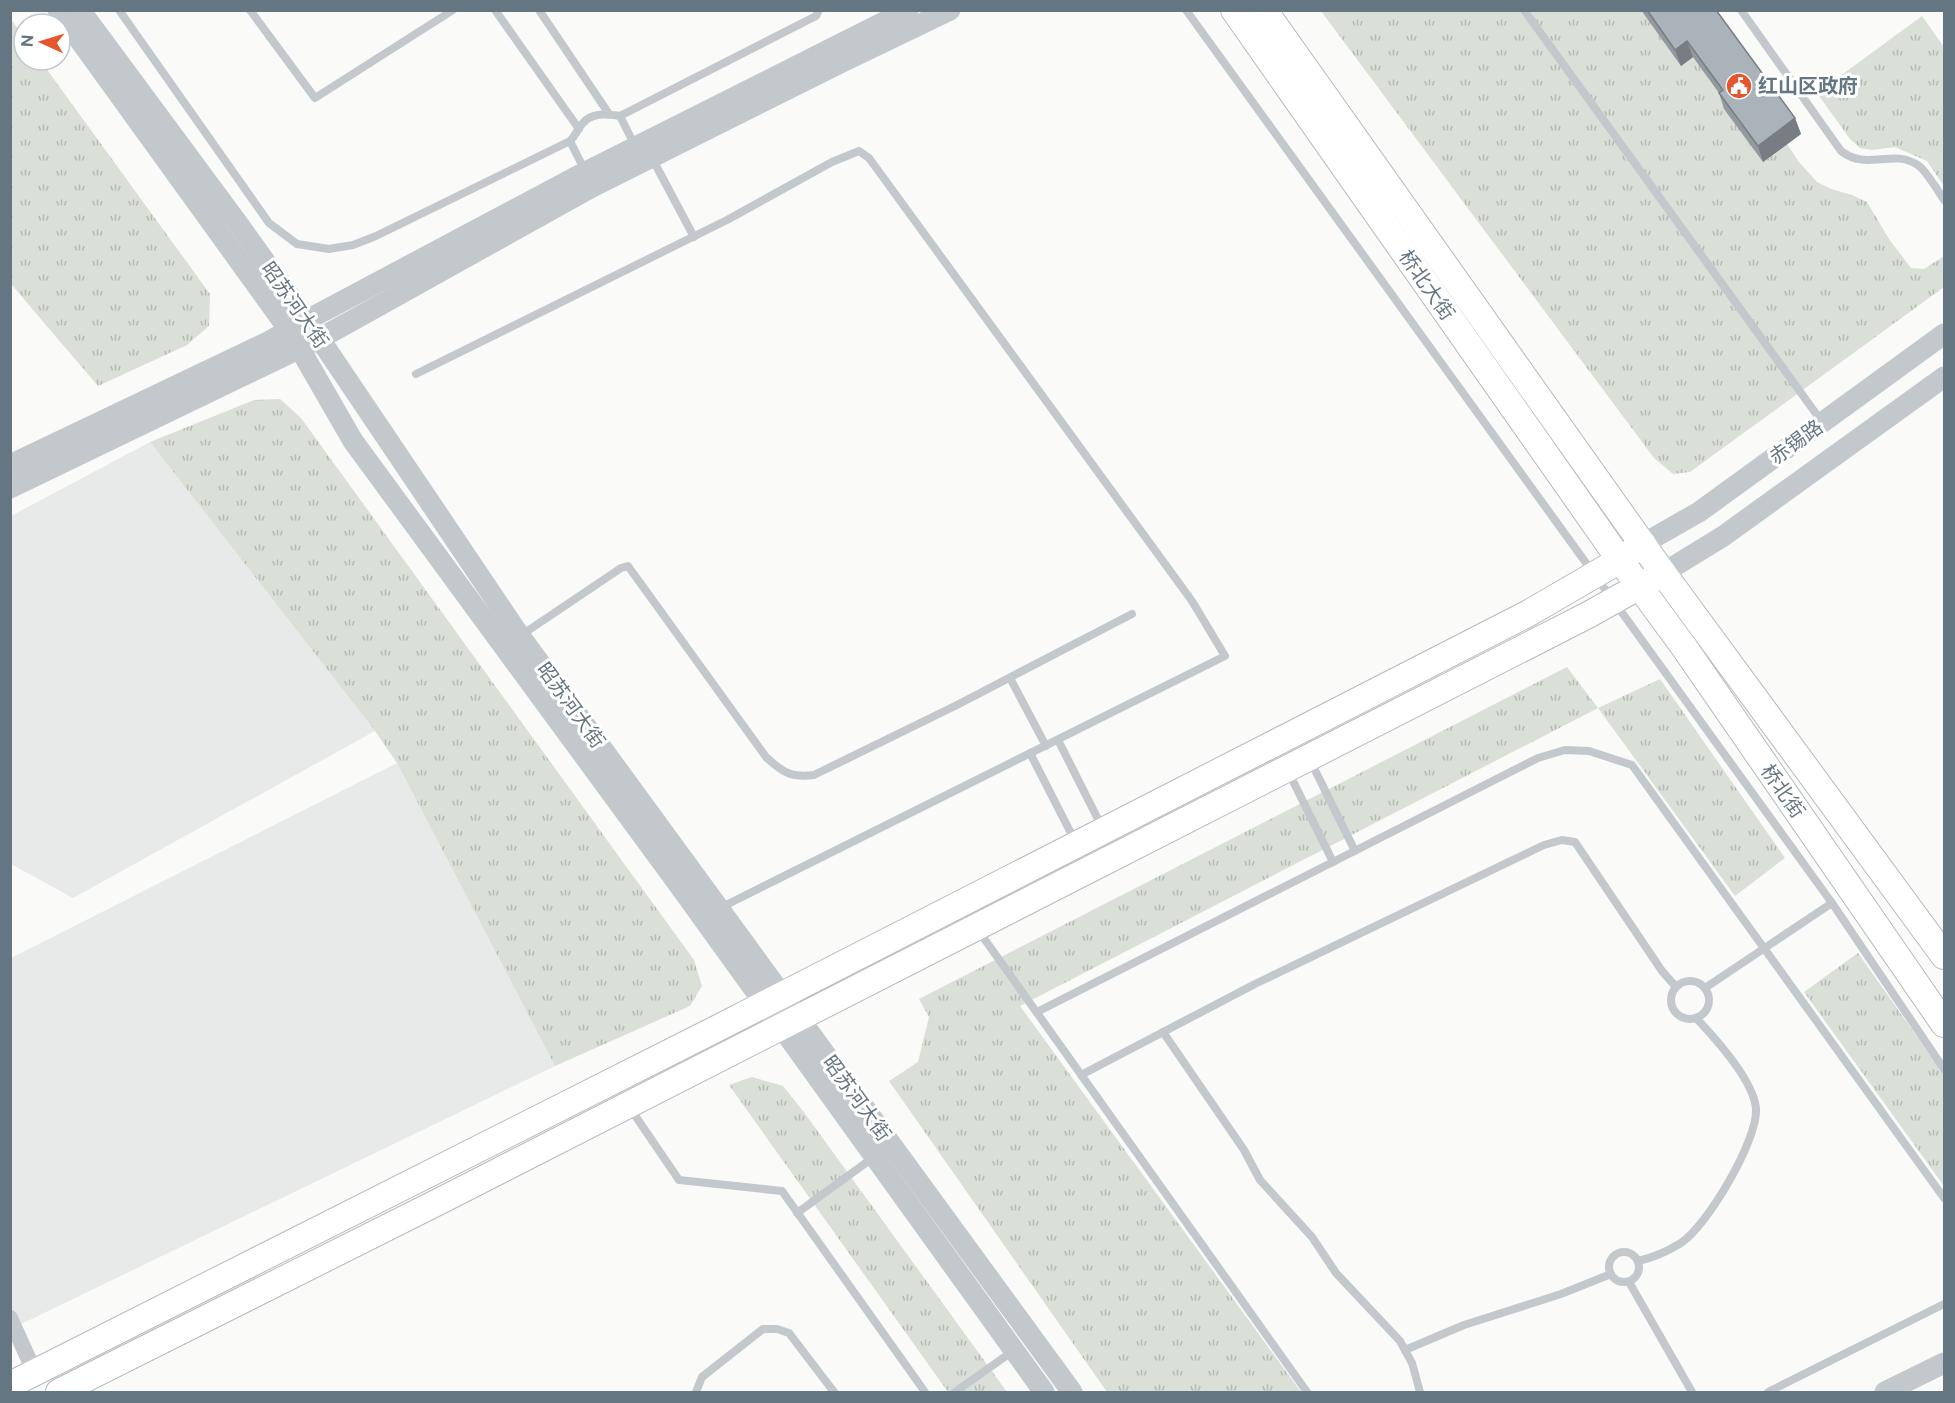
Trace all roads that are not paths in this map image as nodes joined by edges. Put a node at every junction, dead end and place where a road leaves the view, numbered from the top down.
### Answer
1 (58, 10) edge
2 (80, 10) edge
3 (119, 10) edge
4 (250, 10) edge
5 (453, 10) edge
6 (495, 10) edge
7 (538, 10) edge
8 (819, 10) edge
9 (908, 10) edge
10 (950, 10) edge
11 (1186, 10) edge
12 (1234, 10) edge
13 (1264, 10) edge
14 (1524, 10) edge
15 (1741, 10) edge
16 (609, 114) junction
17 (620, 116) junction
18 (579, 129) junction
19 (570, 141) junction
20 (644, 156) junction
21 (589, 180) junction
22 (1944, 200) edge
23 (694, 237) junction
24 (298, 333) junction
25 (1944, 334) edge
26 (319, 339) junction
27 (416, 374) dead end
28 (1944, 376) edge
29 (1823, 422) junction
30 (10, 465) edge
31 (10, 488) edge
32 (1643, 544) junction
33 (1620, 560) junction
34 (1663, 573) junction
35 (1594, 575) junction
36 (1640, 586) junction
37 (1612, 601) junction
38 (1132, 614) dead end
39 (520, 636) junction
40 (1010, 678) junction
41 (1058, 740) junction
42 (1046, 746) junction
43 (1030, 753) junction
44 (1298, 763) junction
45 (1104, 830) junction
46 (1076, 844) junction
47 (1355, 851) junction
48 (1333, 862) junction
49 (1832, 903) junction
50 (719, 908) junction
51 (976, 927) junction
52 (1765, 948) junction
53 (1944, 956) edge
54 (1676, 987) junction
55 (1705, 988) junction
56 (773, 1000) junction
57 (1036, 1012) junction
58 (1696, 1017) junction
59 (789, 1022) junction
60 (1944, 1024) edge
61 (1163, 1032) junction
62 (1944, 1069) edge
63 (1081, 1075) junction
64 (628, 1105) junction
65 (874, 1157) junction
66 (1944, 1198) edge
67 (797, 1213) junction
68 (1638, 1261) junction
69 (1611, 1274) junction
70 (1629, 1282) junction
71 (1944, 1304) edge
72 (10, 1318) edge
73 (1013, 1350) junction
74 (1405, 1350) junction
75 (1944, 1363) edge
76 (35, 1372) junction
77 (10, 1385) edge
78 (59, 1392) edge
79 (696, 1392) edge
80 (834, 1392) edge
81 (925, 1392) edge
82 (954, 1392) edge
83 (1044, 1392) edge
84 (1072, 1392) edge
85 (1307, 1392) edge
86 (1420, 1392) edge
87 (1693, 1392) edge
88 (1768, 1392) edge
89 (1886, 1392) edge

1 - 24 street, 昭苏河大街
2 - 24 street, 昭苏河大街
3 - 19 lane
4 - 5 lane
6 - 18 lane
7 - 16 lane
8 - 17 lane
9 - 20 street
10 - 20 street
11 - 35 lane
12 - 33 main road, 桥北大街
13 - 32 main road, 桥北大街
14 - 29 lane
15 - 22 lane
16 - 17 lane
16 - 18 lane
17 - 20 lane
18 - 19 lane
19 - 21 lane
20 - 21 street
20 - 23 lane
21 - 24 street
21 - 26 street
23 - 27 lane
23 - 41 lane
24 - 26 street
24 - 30 street
24 - 31 street
24 - 56 street, 昭苏河大街
25 - 29 street, 赤锡路
26 - 39 street, 昭苏河大街
28 - 34 street, 赤锡路
29 - 32 street, 赤锡路
32 - 33 main road
32 - 34 main road, 桥北街
33 - 35 main road
33 - 36 main road, 桥北街
34 - 36 main road
34 - 53 main road, 桥北街
35 - 37 lane
35 - 45 main road
36 - 37 main road
36 - 60 main road, 桥北街
37 - 44 main road
37 - 49 lane
38 - 40 lane
39 - 40 lane
39 - 50 street, 昭苏河大街
40 - 42 lane
41 - 42 lane
41 - 45 lane
42 - 43 lane
43 - 46 lane
43 - 50 lane
44 - 47 lane
44 - 48 lane
44 - 51 main road
45 - 46 main road
46 - 56 main road
47 - 48 lane
47 - 52 lane
48 - 57 lane
49 - 52 lane
49 - 62 lane
50 - 56 street, 昭苏河大街
51 - 57 lane
51 - 59 main road
52 - 55 lane
52 - 66 lane
54 - 55 lane
54 - 58 lane
54 - 61 lane
55 - 58 lane
56 - 59 street, 昭苏河大街
56 - 76 main road
57 - 63 lane
58 - 68 lane
59 - 64 main road
59 - 65 street, 昭苏河大街
59 - 84 street, 昭苏河大街
61 - 63 lane
61 - 74 lane
63 - 85 lane
64 - 67 lane
64 - 78 main road
65 - 67 lane
65 - 73 street, 昭苏河大街
67 - 81 lane
68 - 69 lane
68 - 70 lane
69 - 70 lane
69 - 74 lane
70 - 87 lane
71 - 88 lane
72 - 76 street
73 - 82 lane
73 - 83 street, 昭苏河大街
74 - 86 lane
75 - 89 street
76 - 77 main road
79 - 80 lane

